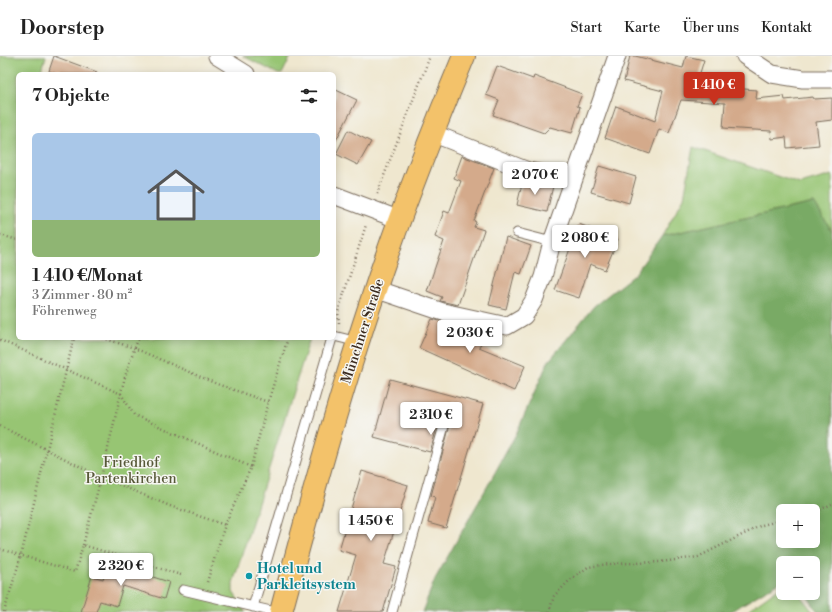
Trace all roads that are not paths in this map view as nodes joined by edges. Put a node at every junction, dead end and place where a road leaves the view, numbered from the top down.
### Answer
1 (217, 56) edge
2 (464, 56) edge
3 (617, 56) edge
4 (745, 56) edge
5 (243, 72) edge
6 (832, 79) edge
7 (432, 133) junction
8 (574, 179) junction
9 (336, 196) edge
10 (400, 220) junction
11 (517, 233) dead end
12 (552, 242) junction
13 (375, 289) junction
14 (336, 338) edge
15 (332, 340) edge
16 (358, 342) junction
17 (449, 408) dead end
18 (183, 590) road end
19 (253, 607) junction
20 (275, 612) edge
21 (281, 612) edge
22 (392, 612) edge

1 - 5 street
2 - 7 main road, Münchner Straße
3 - 8 street
4 - 6 street
7 - 8 street
7 - 10 main road, Münchner Straße
8 - 12 street
9 - 10 street
10 - 13 main road, Münchner Straße
11 - 12 lane
12 - 13 street
13 - 16 main road, Münchner Straße
14 - 16 lane
15 - 19 lane
16 - 21 main road, Münchner Straße
17 - 22 lane
18 - 19 lane
19 - 20 lane

